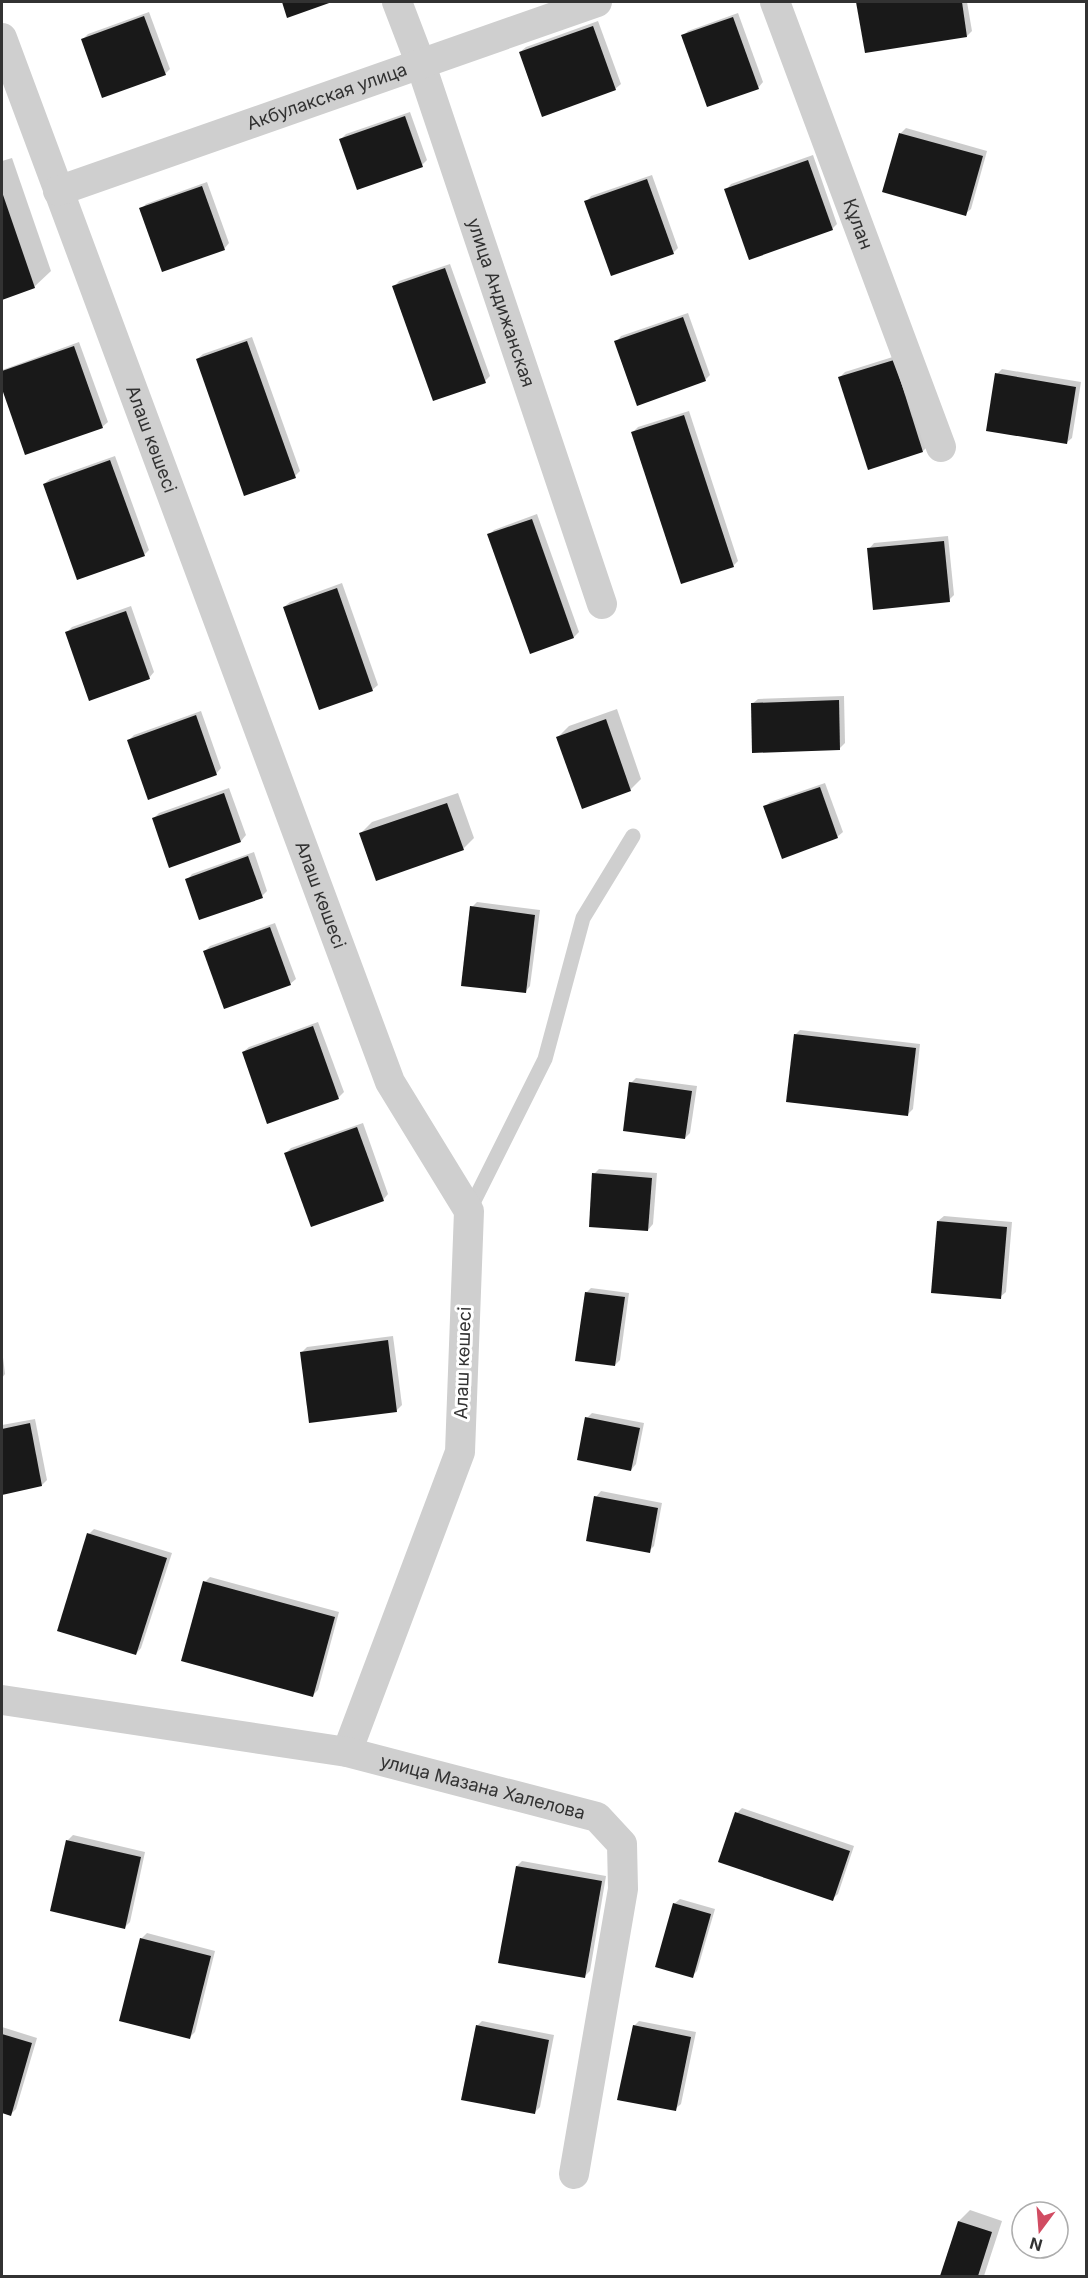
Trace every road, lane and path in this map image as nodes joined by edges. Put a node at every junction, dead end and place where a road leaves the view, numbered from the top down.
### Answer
1 (397, 2) edge
2 (597, 2) edge
3 (775, 2) edge
4 (2, 38) edge
5 (420, 62) junction
6 (58, 191) junction
7 (941, 447) dead end
8 (602, 604) dead end
9 (633, 836) dead end
10 (470, 1211) junction
11 (2, 1700) edge
12 (347, 1752) junction
13 (574, 2174) dead end

1 - 5 street, улица Андижанская
2 - 5 street, Акбулакская улица
3 - 7 street, Құлан
4 - 6 street, Алаш көшесі
5 - 6 street, Акбулакская улица
5 - 8 street, улица Андижанская
6 - 10 street, Алаш көшесі
9 - 10 lane
10 - 12 street, Алаш көшесі
11 - 12 street, улица Мазана Халелова
12 - 13 street, улица Мазана Халелова

